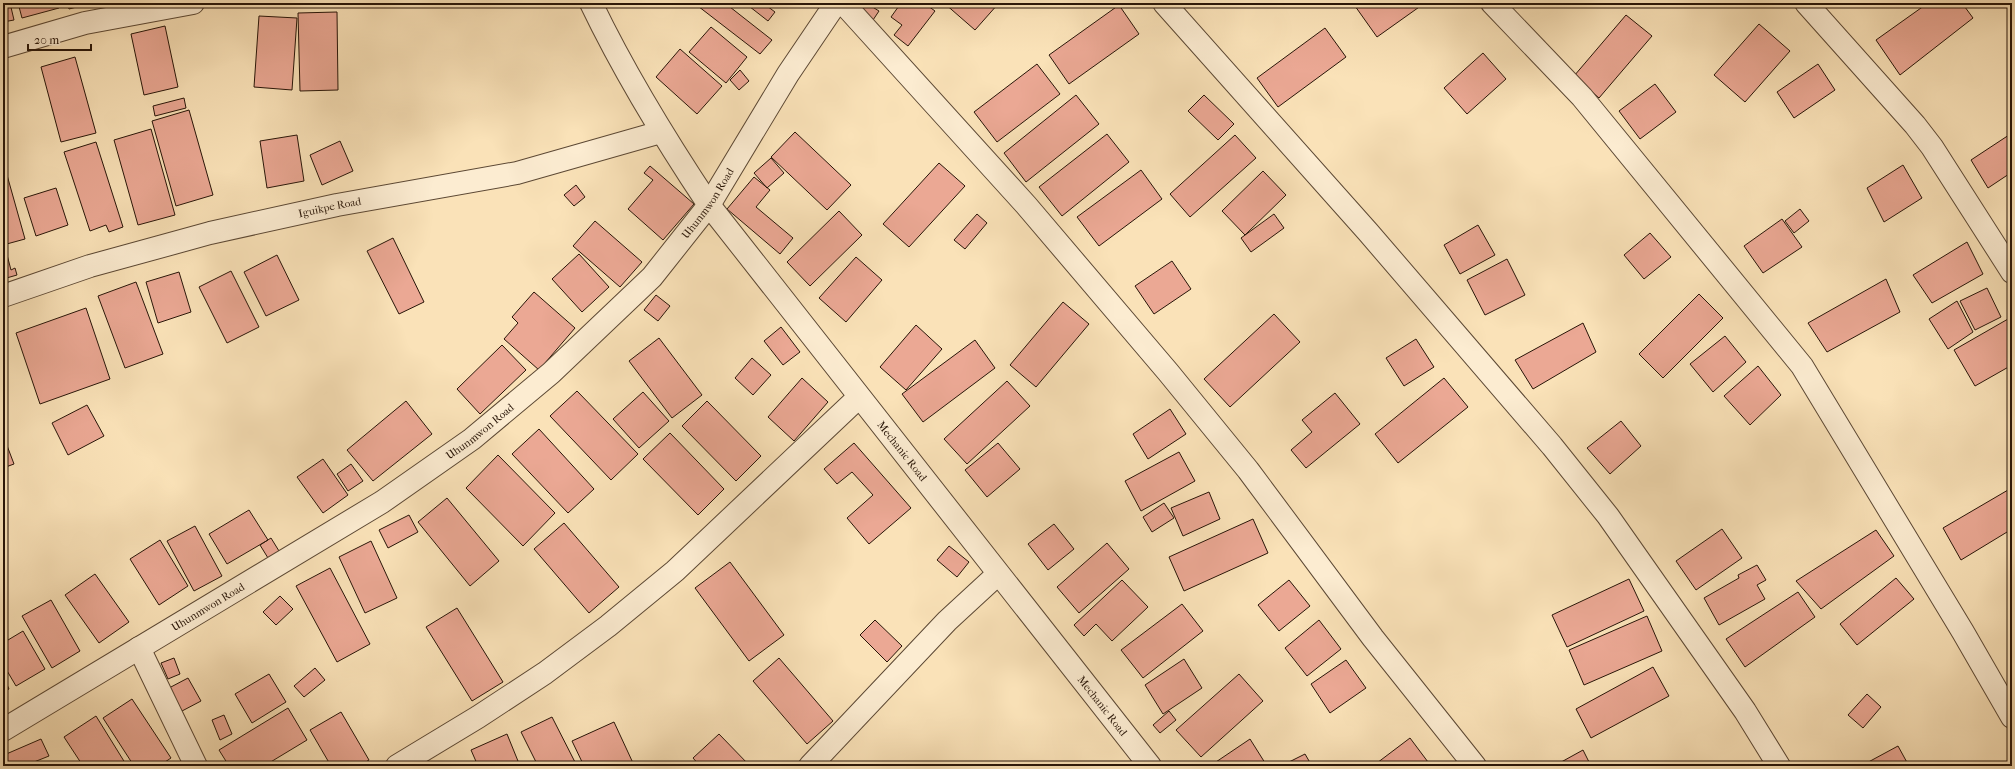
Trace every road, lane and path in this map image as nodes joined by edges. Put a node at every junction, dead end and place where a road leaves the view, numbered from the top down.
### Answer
1 (193, 3) edge
2 (591, 3) edge
3 (836, 3) edge
4 (843, 3) edge
5 (1164, 3) edge
6 (1492, 3) edge
7 (1806, 3) edge
8 (3, 47) edge
9 (661, 132) junction
10 (709, 204) junction
11 (2012, 272) edge
12 (3, 296) edge
13 (859, 397) junction
14 (998, 574) junction
15 (139, 648) junction
16 (2012, 717) edge
17 (3, 730) edge
18 (196, 766) edge
19 (397, 766) edge
20 (810, 766) edge
21 (1150, 766) edge
22 (1475, 766) edge
23 (1779, 766) edge

1 - 8 street
2 - 9 street, Mechanic Road
3 - 10 street, Uhunmwon Road
4 - 22 street
5 - 23 street
6 - 16 street
7 - 11 street
9 - 10 street, Mechanic Road
9 - 12 street, Iguikpe Road
10 - 13 street, Mechanic Road
10 - 15 street, Uhunmwon Road
13 - 14 street, Mechanic Road
13 - 19 street
14 - 20 street
14 - 21 street, Mechanic Road
15 - 17 street, Uhunmwon Road
15 - 18 street

